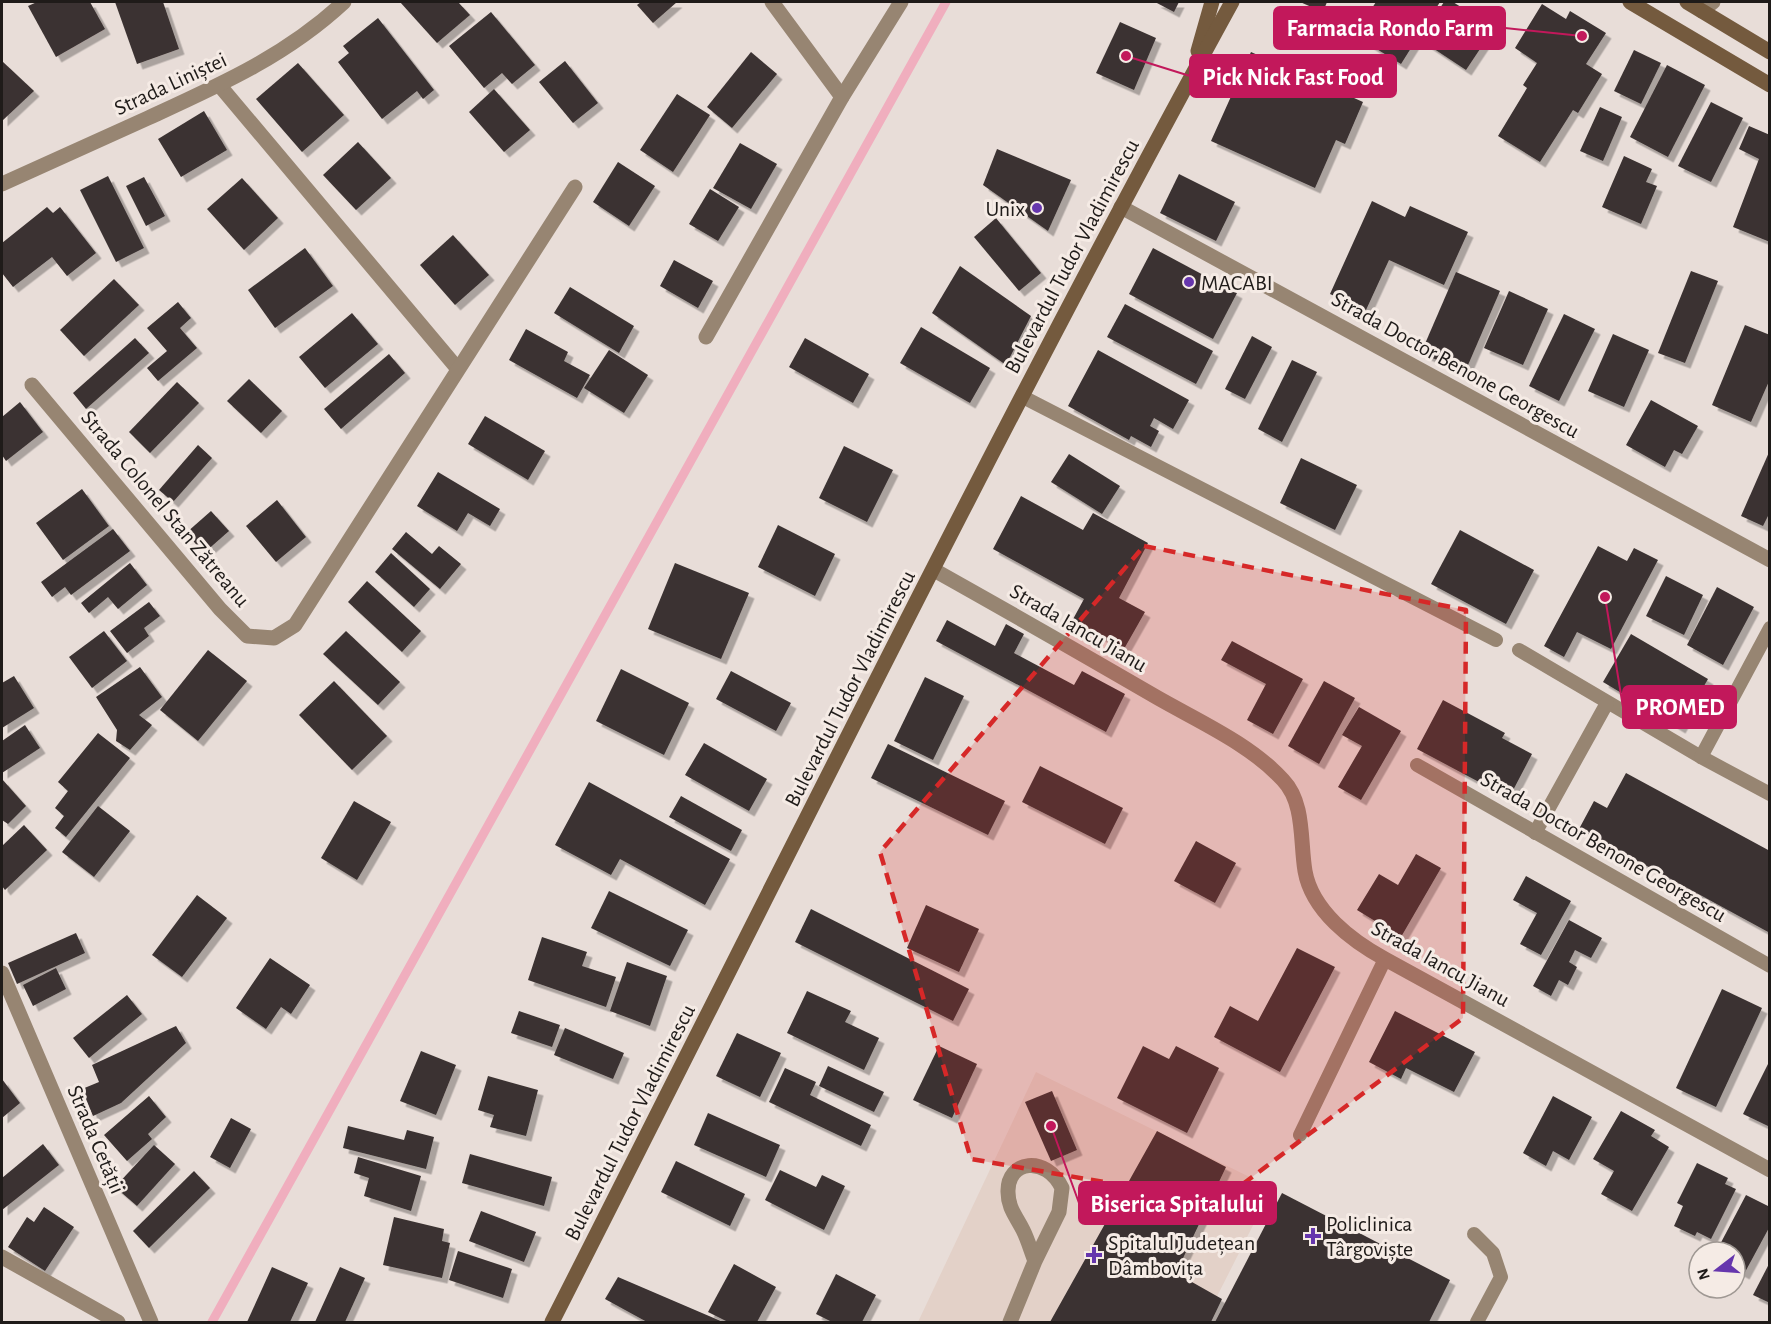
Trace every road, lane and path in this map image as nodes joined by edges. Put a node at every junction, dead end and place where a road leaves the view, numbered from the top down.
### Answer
1 (344, 2) edge
2 (772, 2) edge
3 (901, 2) edge
4 (1212, 2) edge
5 (1232, 2) edge
6 (1630, 2) edge
7 (1687, 2) edge
8 (1708, 6) edge
9 (1770, 52) edge
10 (1190, 77) junction
11 (1770, 85) edge
12 (220, 86) junction
13 (842, 97) junction
14 (2, 184) edge
15 (575, 187) dead end
16 (1121, 207) junction
17 (706, 337) dead end
18 (457, 368) junction
19 (32, 385) dead end
20 (1023, 397) junction
21 (1770, 560) edge
22 (934, 570) junction
23 (1770, 628) edge
24 (1496, 640) dead end
25 (1519, 650) dead end
26 (1607, 703) junction
27 (1701, 757) junction
28 (1417, 765) dead end
29 (1770, 794) edge
30 (1535, 832) junction
31 (1385, 959) junction
32 (1770, 966) edge
33 (2, 973) edge
34 (1300, 1136) dead end
35 (1770, 1170) edge
36 (1474, 1234) dead end
37 (2, 1257) edge
38 (1035, 1261) junction
39 (118, 1323) edge
40 (151, 1323) edge
41 (552, 1323) edge
42 (1010, 1323) edge
43 (1477, 1323) edge

1 - 12 street, Strada Liniștei
2 - 13 street
3 - 13 street
4 - 10 main road, Bulevardul Tudor Vladimirescu
5 - 10 main road, Bulevardul Tudor Vladimirescu
6 - 11 main road
7 - 8 main road
8 - 9 main road
10 - 16 main road, Bulevardul Tudor Vladimirescu
12 - 14 street, Strada Liniștei
12 - 18 street
13 - 17 street
15 - 18 street, Strada Colonel Stan Zătreanu
16 - 20 main road, Bulevardul Tudor Vladimirescu
16 - 21 street, Strada Doctor Benone Georgescu
18 - 19 street, Strada Colonel Stan Zătreanu
20 - 22 main road, Bulevardul Tudor Vladimirescu
20 - 24 lane
22 - 31 street, Strada Iancu Jianu
22 - 41 main road, Bulevardul Tudor Vladimirescu
23 - 27 lane
25 - 26 lane
26 - 27 lane
26 - 30 lane
27 - 29 lane
28 - 30 lane, Strada Doctor Benone Georgescu
30 - 32 lane, Strada Doctor Benone Georgescu
31 - 34 lane
31 - 35 street, Strada Iancu Jianu
33 - 40 street, Strada Cetății
36 - 43 lane
37 - 39 street
38 - 38 street
38 - 42 street

